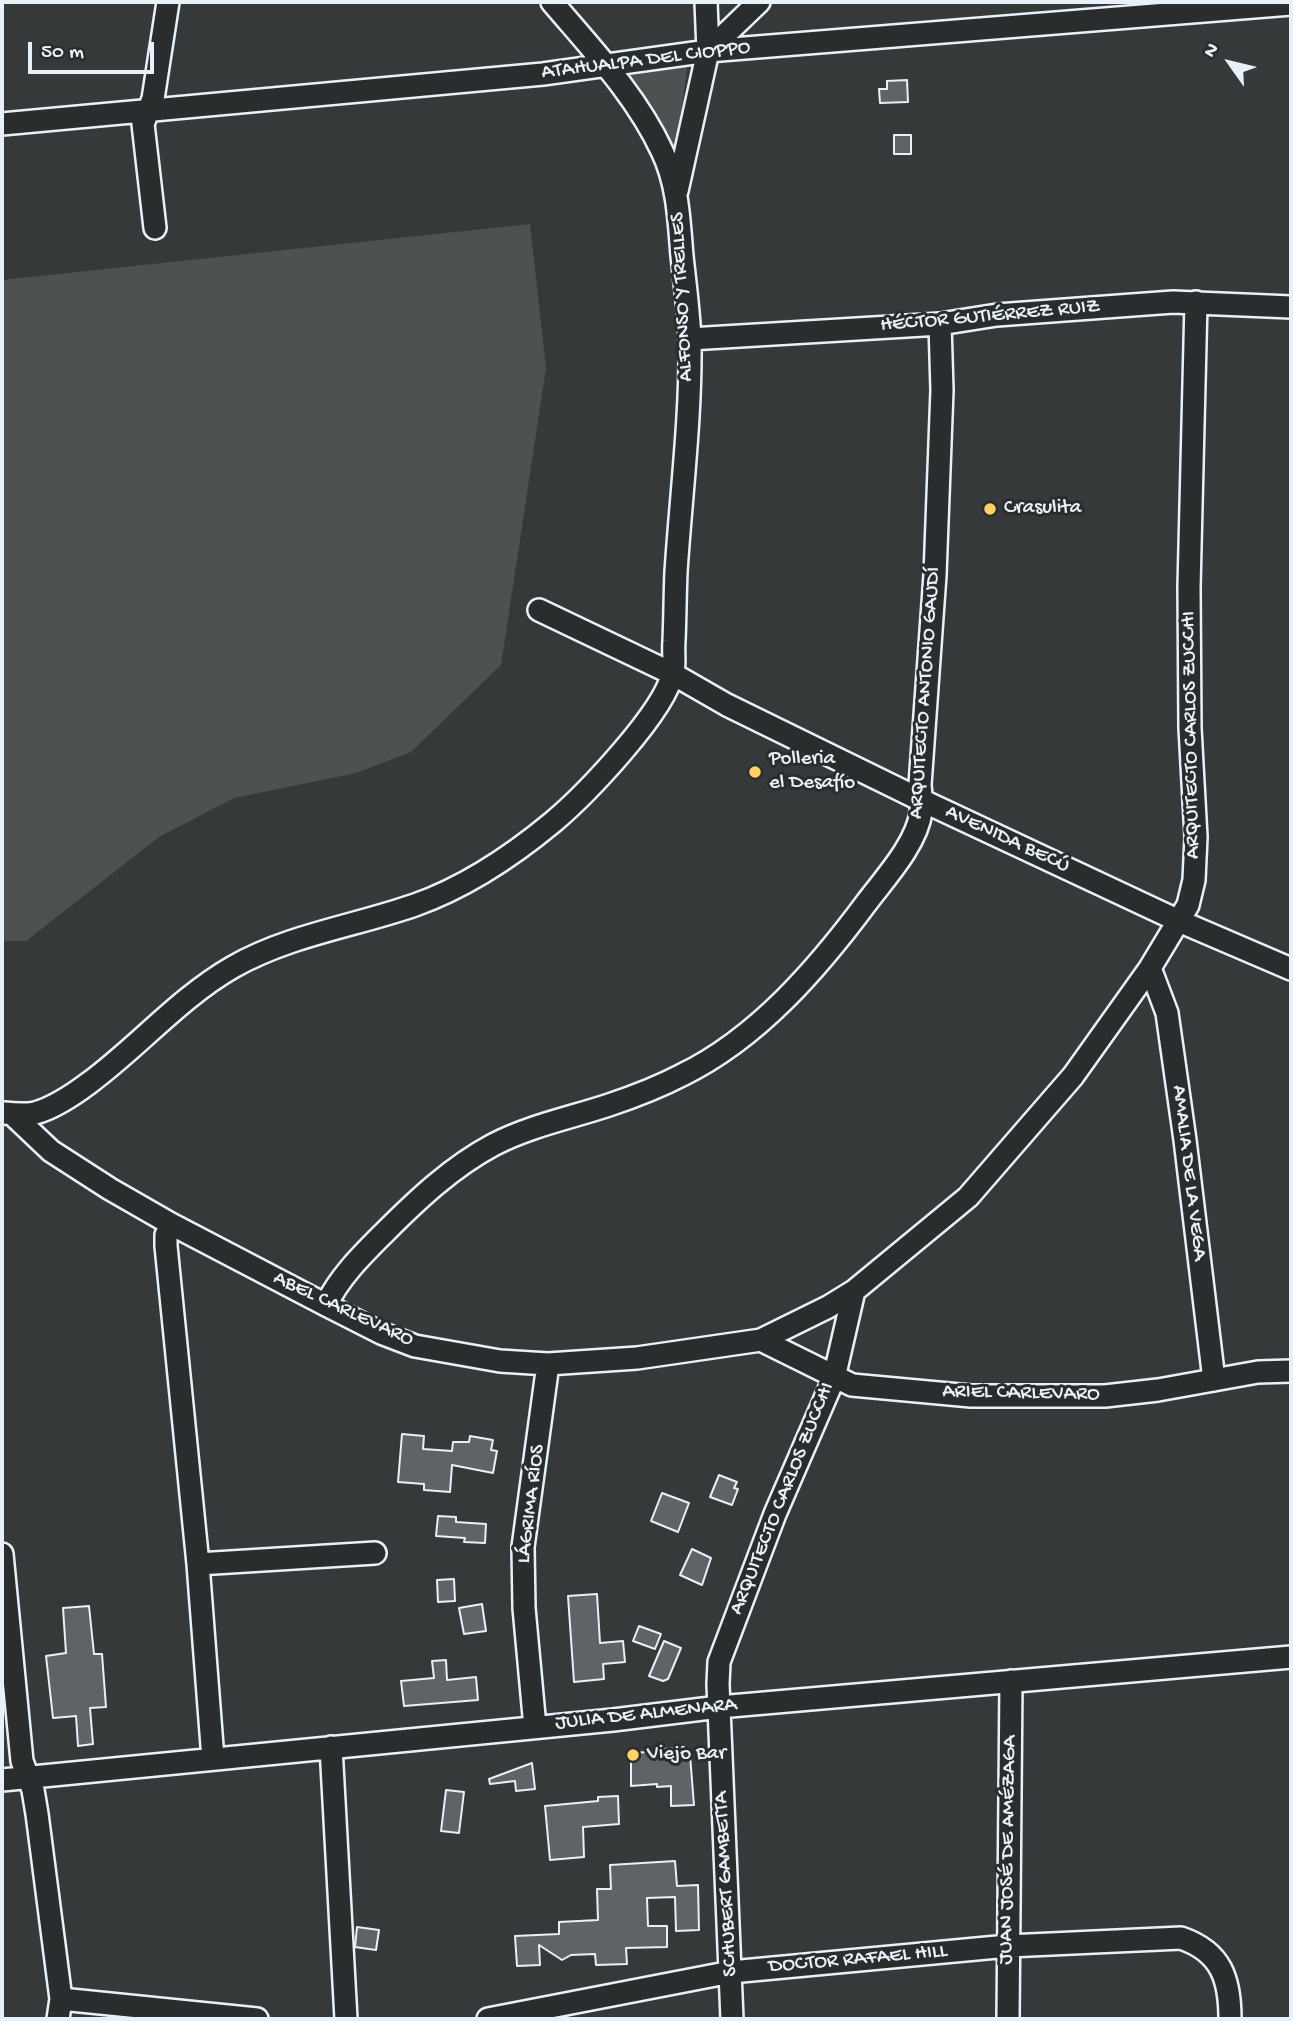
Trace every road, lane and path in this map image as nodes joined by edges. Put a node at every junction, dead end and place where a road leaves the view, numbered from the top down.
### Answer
1 (168, 2) edge
2 (552, 2) edge
3 (706, 2) edge
4 (759, 2) edge
5 (1291, 4) edge
6 (708, 51) junction
7 (606, 67) junction
8 (148, 112) junction
9 (2, 124) edge
10 (677, 191) junction
11 (155, 228) dead end
12 (1196, 302) junction
13 (1291, 307) edge
14 (940, 324) junction
15 (690, 339) junction
16 (539, 610) dead end
17 (673, 674) junction
18 (921, 800) junction
19 (1179, 921) junction
20 (1150, 968) junction
21 (1291, 968) edge
22 (7, 1114) edge
23 (171, 1224) junction
24 (854, 1291) junction
25 (326, 1305) junction
26 (761, 1340) junction
27 (548, 1364) junction
28 (1291, 1371) edge
29 (834, 1378) junction
30 (1214, 1380) junction
31 (375, 1553) dead end
32 (2, 1554) edge
33 (198, 1564) junction
34 (1291, 1657) edge
35 (1011, 1681) junction
36 (719, 1707) junction
37 (536, 1727) junction
38 (331, 1747) junction
39 (213, 1759) junction
40 (28, 1777) junction
41 (2, 1780) edge
42 (1008, 1946) junction
43 (731, 1972) junction
44 (60, 2009) edge
45 (257, 2019) edge
46 (346, 2019) edge
47 (488, 2019) edge
48 (732, 2019) edge
49 (1008, 2019) edge
50 (1230, 2019) edge

1 - 8 street
2 - 7 street, ALFONSO Y TRELLES
3 - 6 street
4 - 6 street
5 - 6 street, ATAHUALPA DEL CIOPPO
6 - 7 street, ATAHUALPA DEL CIOPPO
6 - 10 street
7 - 8 street, ATAHUALPA DEL CIOPPO
7 - 10 street, ALFONSO Y TRELLES
8 - 9 street, ATAHUALPA DEL CIOPPO
8 - 11 street
10 - 15 street, ALFONSO Y TRELLES
12 - 13 street, HÉCTOR GUTIÉRREZ RUIZ
12 - 14 street, HÉCTOR GUTIÉRREZ RUIZ
12 - 19 street, ARQUITECTO CARLOS ZUCCHI
14 - 15 street, HÉCTOR GUTIÉRREZ RUIZ
14 - 18 street, ARQUITECTO ANTONIO GAUDÍ
15 - 17 street, ALFONSO Y TRELLES
16 - 17 street, AVENIDA BECÚ
17 - 18 street, AVENIDA BECÚ
17 - 22 street
18 - 19 street, AVENIDA BECÚ
18 - 25 street, ARQUITECTO ANTONIO GAUDÍ
19 - 20 street, ARQUITECTO CARLOS ZUCCHI
19 - 21 street, AVENIDA BECÚ
20 - 24 street, ARQUITECTO CARLOS ZUCCHI
20 - 30 street, AMALIA DE LA VEGA
22 - 23 street, ABEL CARLEVARO
23 - 25 street, ABEL CARLEVARO
23 - 33 street
24 - 26 street, ARQUITECTO CARLOS ZUCCHI
24 - 29 street, ARQUITECTO CARLOS ZUCCHI
25 - 27 street, ABEL CARLEVARO
26 - 27 street, ABEL CARLEVARO
26 - 29 street, ARIEL CARLEVARO
27 - 37 street, LÁGRIMA RÍOS
28 - 30 street, ARIEL CARLEVARO
29 - 30 street, ARIEL CARLEVARO
29 - 36 street, ARQUITECTO CARLOS ZUCCHI
31 - 33 street
32 - 40 street
33 - 39 street
34 - 35 street, JULIA DE ALMENARA
35 - 36 street, JULIA DE ALMENARA
35 - 42 street, JUAN JOSÉ DE AMÉZAGA
36 - 37 street, JULIA DE ALMENARA
36 - 43 street, SCHUBERT GAMBETTA
37 - 38 street, JULIA DE ALMENARA
38 - 39 street, JULIA DE ALMENARA
38 - 46 street
39 - 40 street, JULIA DE ALMENARA
40 - 41 street, JULIA DE ALMENARA
40 - 44 street
42 - 43 street, DOCTOR RAFAEL HILL
42 - 49 street, JUAN JOSÉ DE AMÉZAGA
42 - 50 street, DOCTOR RAFAEL HILL
43 - 47 street, DOCTOR RAFAEL HILL
43 - 48 street, SCHUBERT GAMBETTA
44 - 45 street

